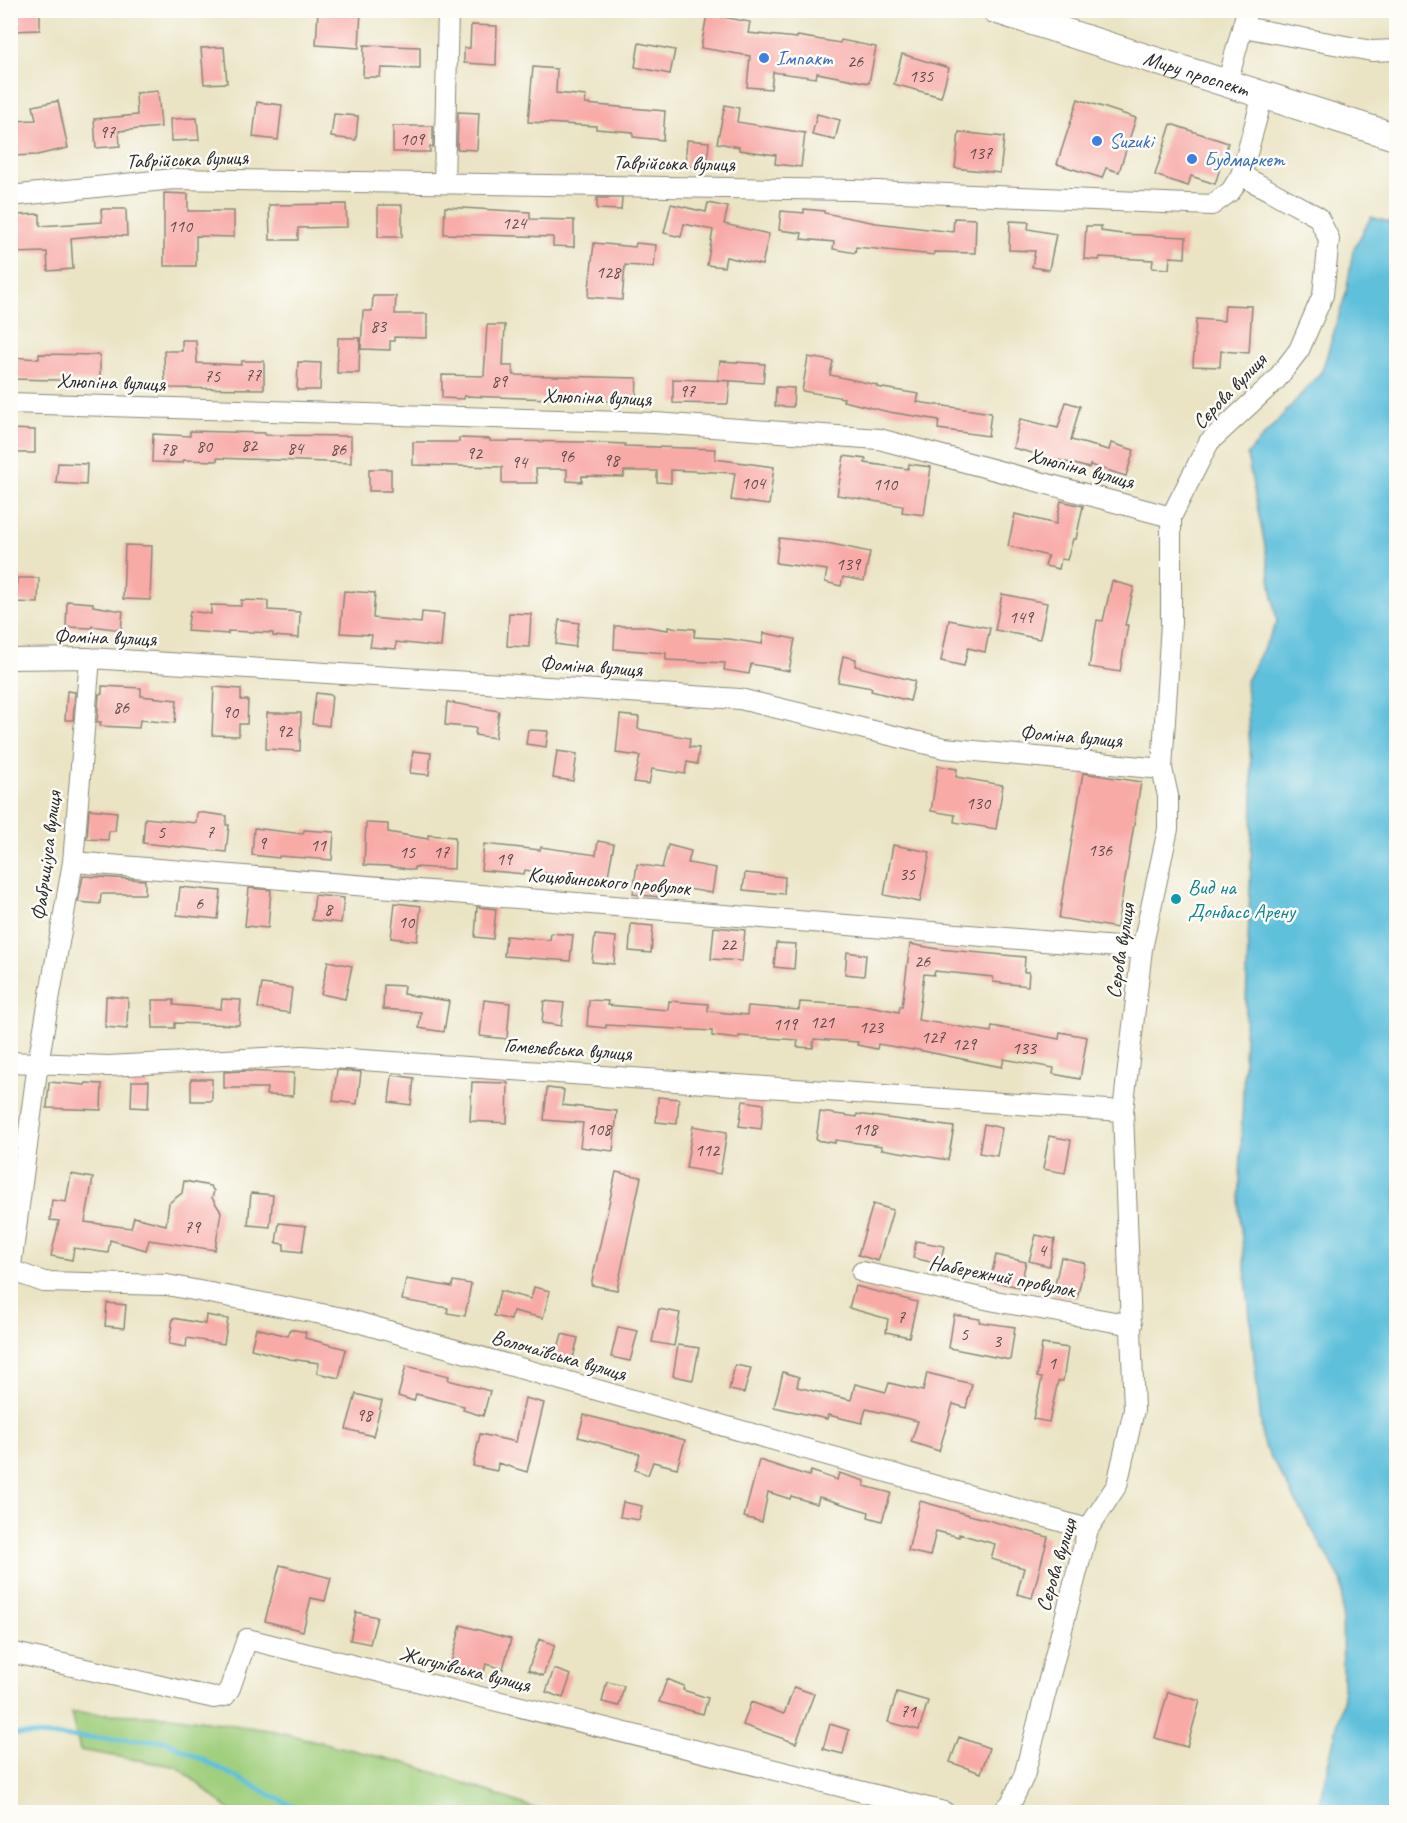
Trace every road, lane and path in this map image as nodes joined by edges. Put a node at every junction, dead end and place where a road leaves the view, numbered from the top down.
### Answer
1 (448, 10) edge
2 (996, 10) edge
3 (1245, 19) edge
4 (1396, 50) edge
5 (1227, 84) junction
6 (1263, 95) junction
7 (1396, 137) edge
8 (1241, 175) junction
9 (444, 183) junction
10 (10, 196) edge
11 (10, 403) edge
12 (1171, 517) junction
13 (90, 658) junction
14 (10, 659) edge
15 (1162, 769) junction
16 (73, 862) junction
17 (1142, 948) junction
18 (10, 1062) edge
19 (38, 1063) junction
20 (1123, 1111) junction
21 (11, 1271) edge
22 (862, 1272) dead end
23 (1132, 1325) junction
24 (1088, 1529) junction
25 (10, 1652) edge
26 (944, 1812) edge
27 (1003, 1812) edge

1 - 9 street
2 - 5 main road, Миру проспект
3 - 4 street
3 - 5 street
5 - 6 main road, Миру проспект
6 - 7 main road, Миру проспект
6 - 8 street, Таврійська вулиця
8 - 9 street, Таврійська вулиця
8 - 12 street, Сєрова вулиця
9 - 10 street, Таврійська вулиця
11 - 12 street, Хлюпіна вулиця
12 - 15 street, Сєрова вулиця
13 - 14 street, Фоміна вулиця
13 - 15 street, Фоміна вулиця
13 - 16 street, Фабриціуса вулиця
15 - 17 street, Сєрова вулиця
16 - 17 street, Коцюбинського провулок
16 - 19 street, Фабриціуса вулиця
17 - 20 street, Сєрова вулиця
18 - 19 street, Гомелєвська вулиця
19 - 20 street, Гомелєвська вулиця
19 - 21 street, Фабриціуса вулиця
20 - 23 street, Сєрова вулиця
21 - 24 street, Волочаївська вулиця
22 - 23 street, Набережний провулок
23 - 24 street, Сєрова вулиця
24 - 27 street, Сєрова вулиця
25 - 26 street, Жигулівська вулиця

